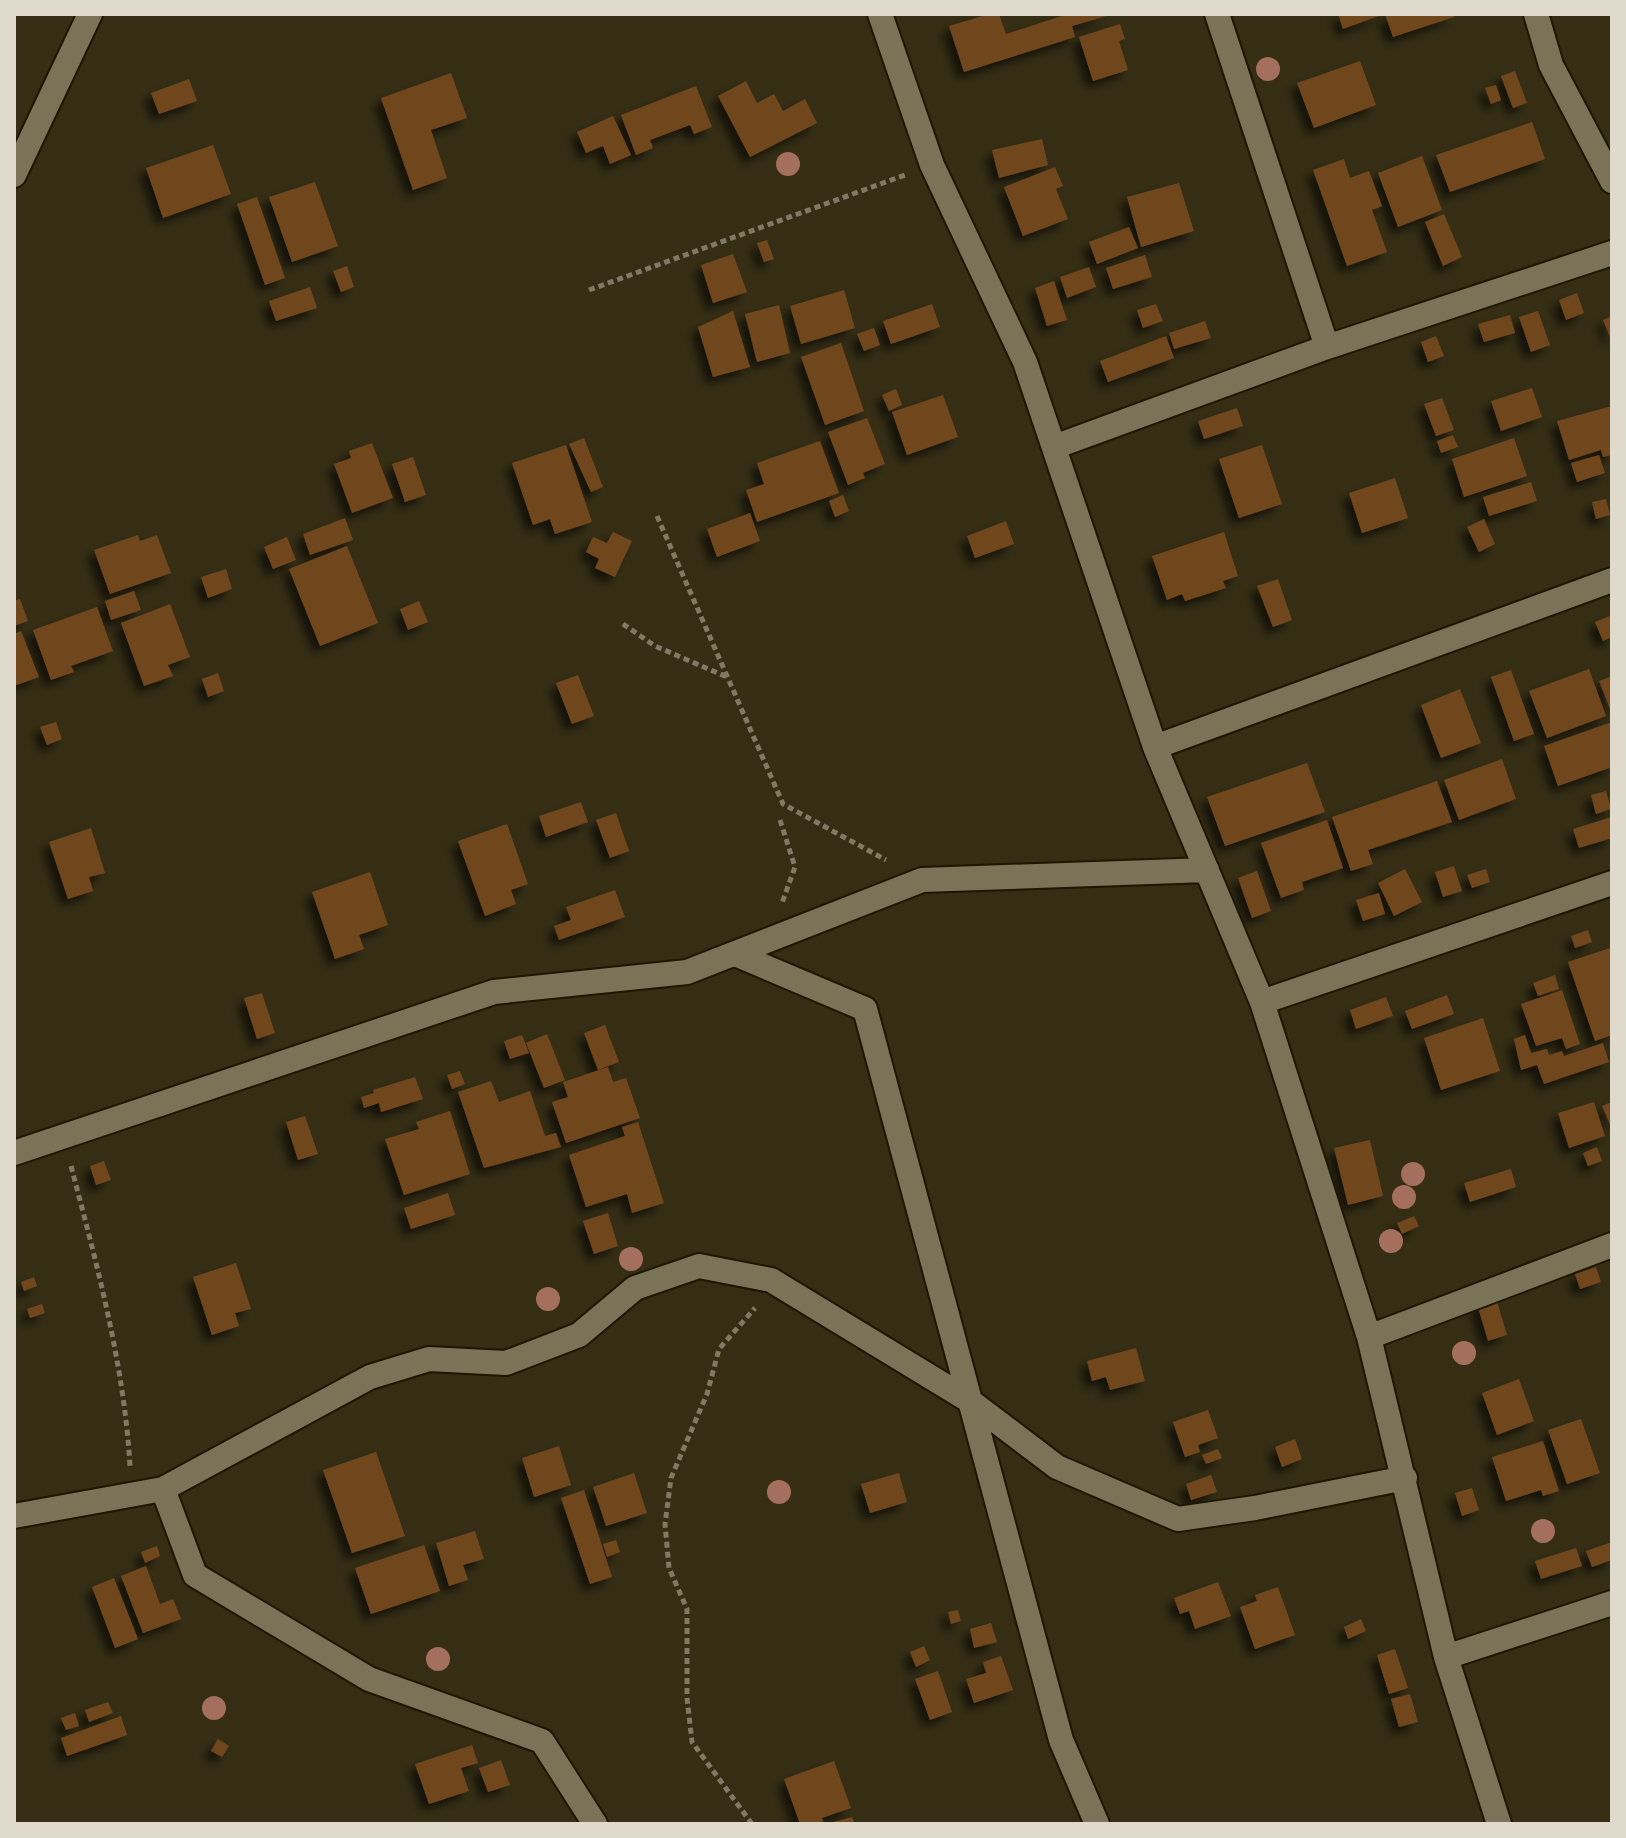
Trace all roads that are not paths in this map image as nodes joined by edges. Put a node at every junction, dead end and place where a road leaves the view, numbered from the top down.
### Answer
1 (90, 14) edge
2 (880, 14) edge
3 (1217, 14) edge
4 (1536, 14) edge
5 (14, 175) edge
6 (1612, 181) edge
7 (1612, 253) edge
8 (1327, 347) junction
9 (1054, 447) junction
10 (1612, 580) edge
11 (1155, 747) junction
12 (1207, 870) junction
13 (1612, 883) edge
14 (735, 954) junction
15 (1262, 1002) junction
16 (14, 1153) edge
17 (1612, 1245) edge
18 (1369, 1337) junction
19 (970, 1401) junction
20 (1405, 1478) junction
21 (163, 1489) junction
22 (14, 1516) edge
23 (1612, 1603) edge
24 (1446, 1657) junction
25 (595, 1824) edge
26 (1097, 1824) edge
27 (1499, 1824) edge

1 - 5 street
2 - 9 street
3 - 8 street
4 - 6 street
7 - 8 street
8 - 9 street
9 - 11 street
10 - 11 street
11 - 12 street
12 - 14 street
12 - 15 street
13 - 15 street
14 - 16 street
14 - 19 street
15 - 18 street
17 - 18 street
18 - 20 street
19 - 20 street
19 - 21 street
19 - 26 street
20 - 24 street
21 - 22 street
21 - 25 street
23 - 24 street
24 - 27 street

